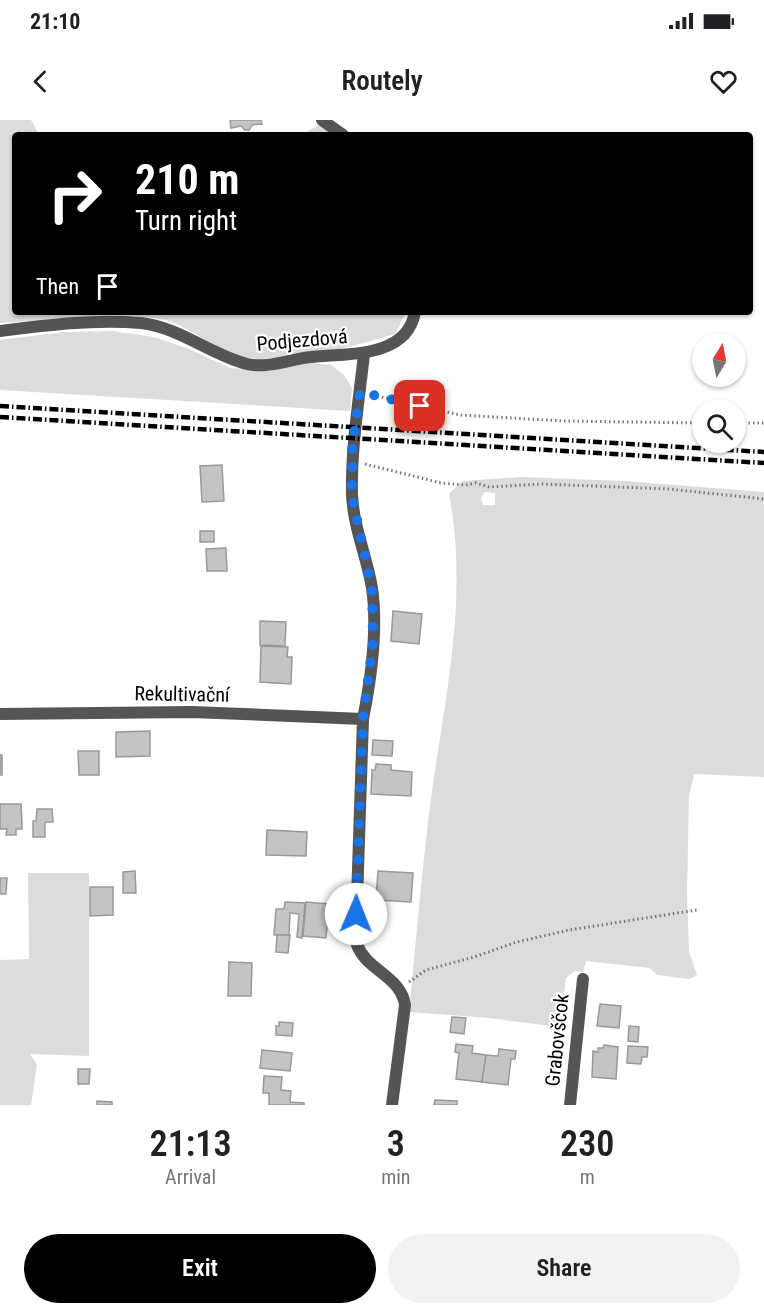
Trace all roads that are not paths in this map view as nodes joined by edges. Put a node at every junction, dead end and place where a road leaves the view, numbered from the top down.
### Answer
1 (322, 120) edge
2 (339, 132) edge
3 (414, 315) edge
4 (0, 331) edge
5 (364, 354) junction
6 (0, 714) edge
7 (363, 719) junction
8 (583, 979) dead end
9 (392, 1105) edge
10 (570, 1105) edge

1 - 2 street
3 - 5 street
4 - 5 street, Podjezdová
5 - 7 street
6 - 7 street, Rekultivační
7 - 9 street
8 - 10 street, Grabovščok

